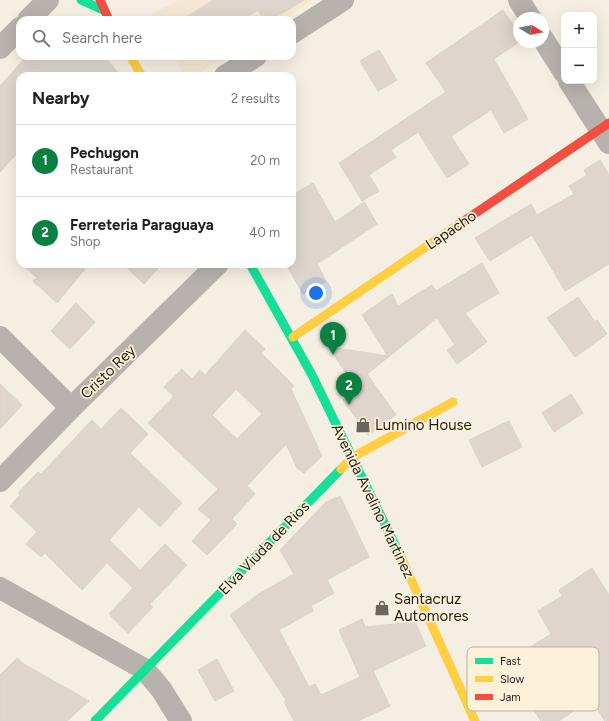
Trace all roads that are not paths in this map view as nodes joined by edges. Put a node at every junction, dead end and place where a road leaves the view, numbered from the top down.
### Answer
1 (48, 0) edge
2 (81, 0) edge
3 (100, 0) edge
4 (343, 0) edge
5 (519, 0) edge
6 (103, 10) junction
7 (526, 12) edge
8 (32, 16) edge
9 (107, 16) edge
10 (296, 30) edge
11 (16, 32) edge
12 (0, 48) edge
13 (549, 48) edge
14 (132, 60) edge
15 (250, 60) edge
16 (561, 67) edge
17 (140, 72) edge
18 (231, 72) edge
19 (572, 84) edge
20 (606, 132) edge
21 (214, 268) edge
22 (252, 268) edge
23 (293, 337) junction
24 (0, 338) edge
25 (453, 402) dead end
26 (71, 408) junction
27 (353, 457) junction
28 (0, 481) edge
29 (0, 588) edge
30 (144, 670) junction
31 (467, 703) edge
32 (471, 711) edge
33 (95, 721) edge
34 (180, 721) edge
35 (475, 721) edge

1 - 8 street
2 - 6 street
3 - 6 street
4 - 10 street
5 - 7 street
6 - 9 street
11 - 12 street
13 - 16 street
14 - 17 street
15 - 18 street
19 - 20 street
20 - 23 street, Lapacho
21 - 26 street, Cristo Rey
22 - 23 street, Avenida Avelino Martinez
23 - 27 street, Avenida Avelino Martinez
24 - 26 street
25 - 27 street, Elva Viuda de Rios
26 - 28 street, Cristo Rey
27 - 30 street, Elva Viuda de Rios
27 - 31 street, Avenida Avelino Martinez
29 - 30 street
30 - 33 street, Elva Viuda de Rios
30 - 34 street
32 - 35 street, Avenida Avelino Martinez

